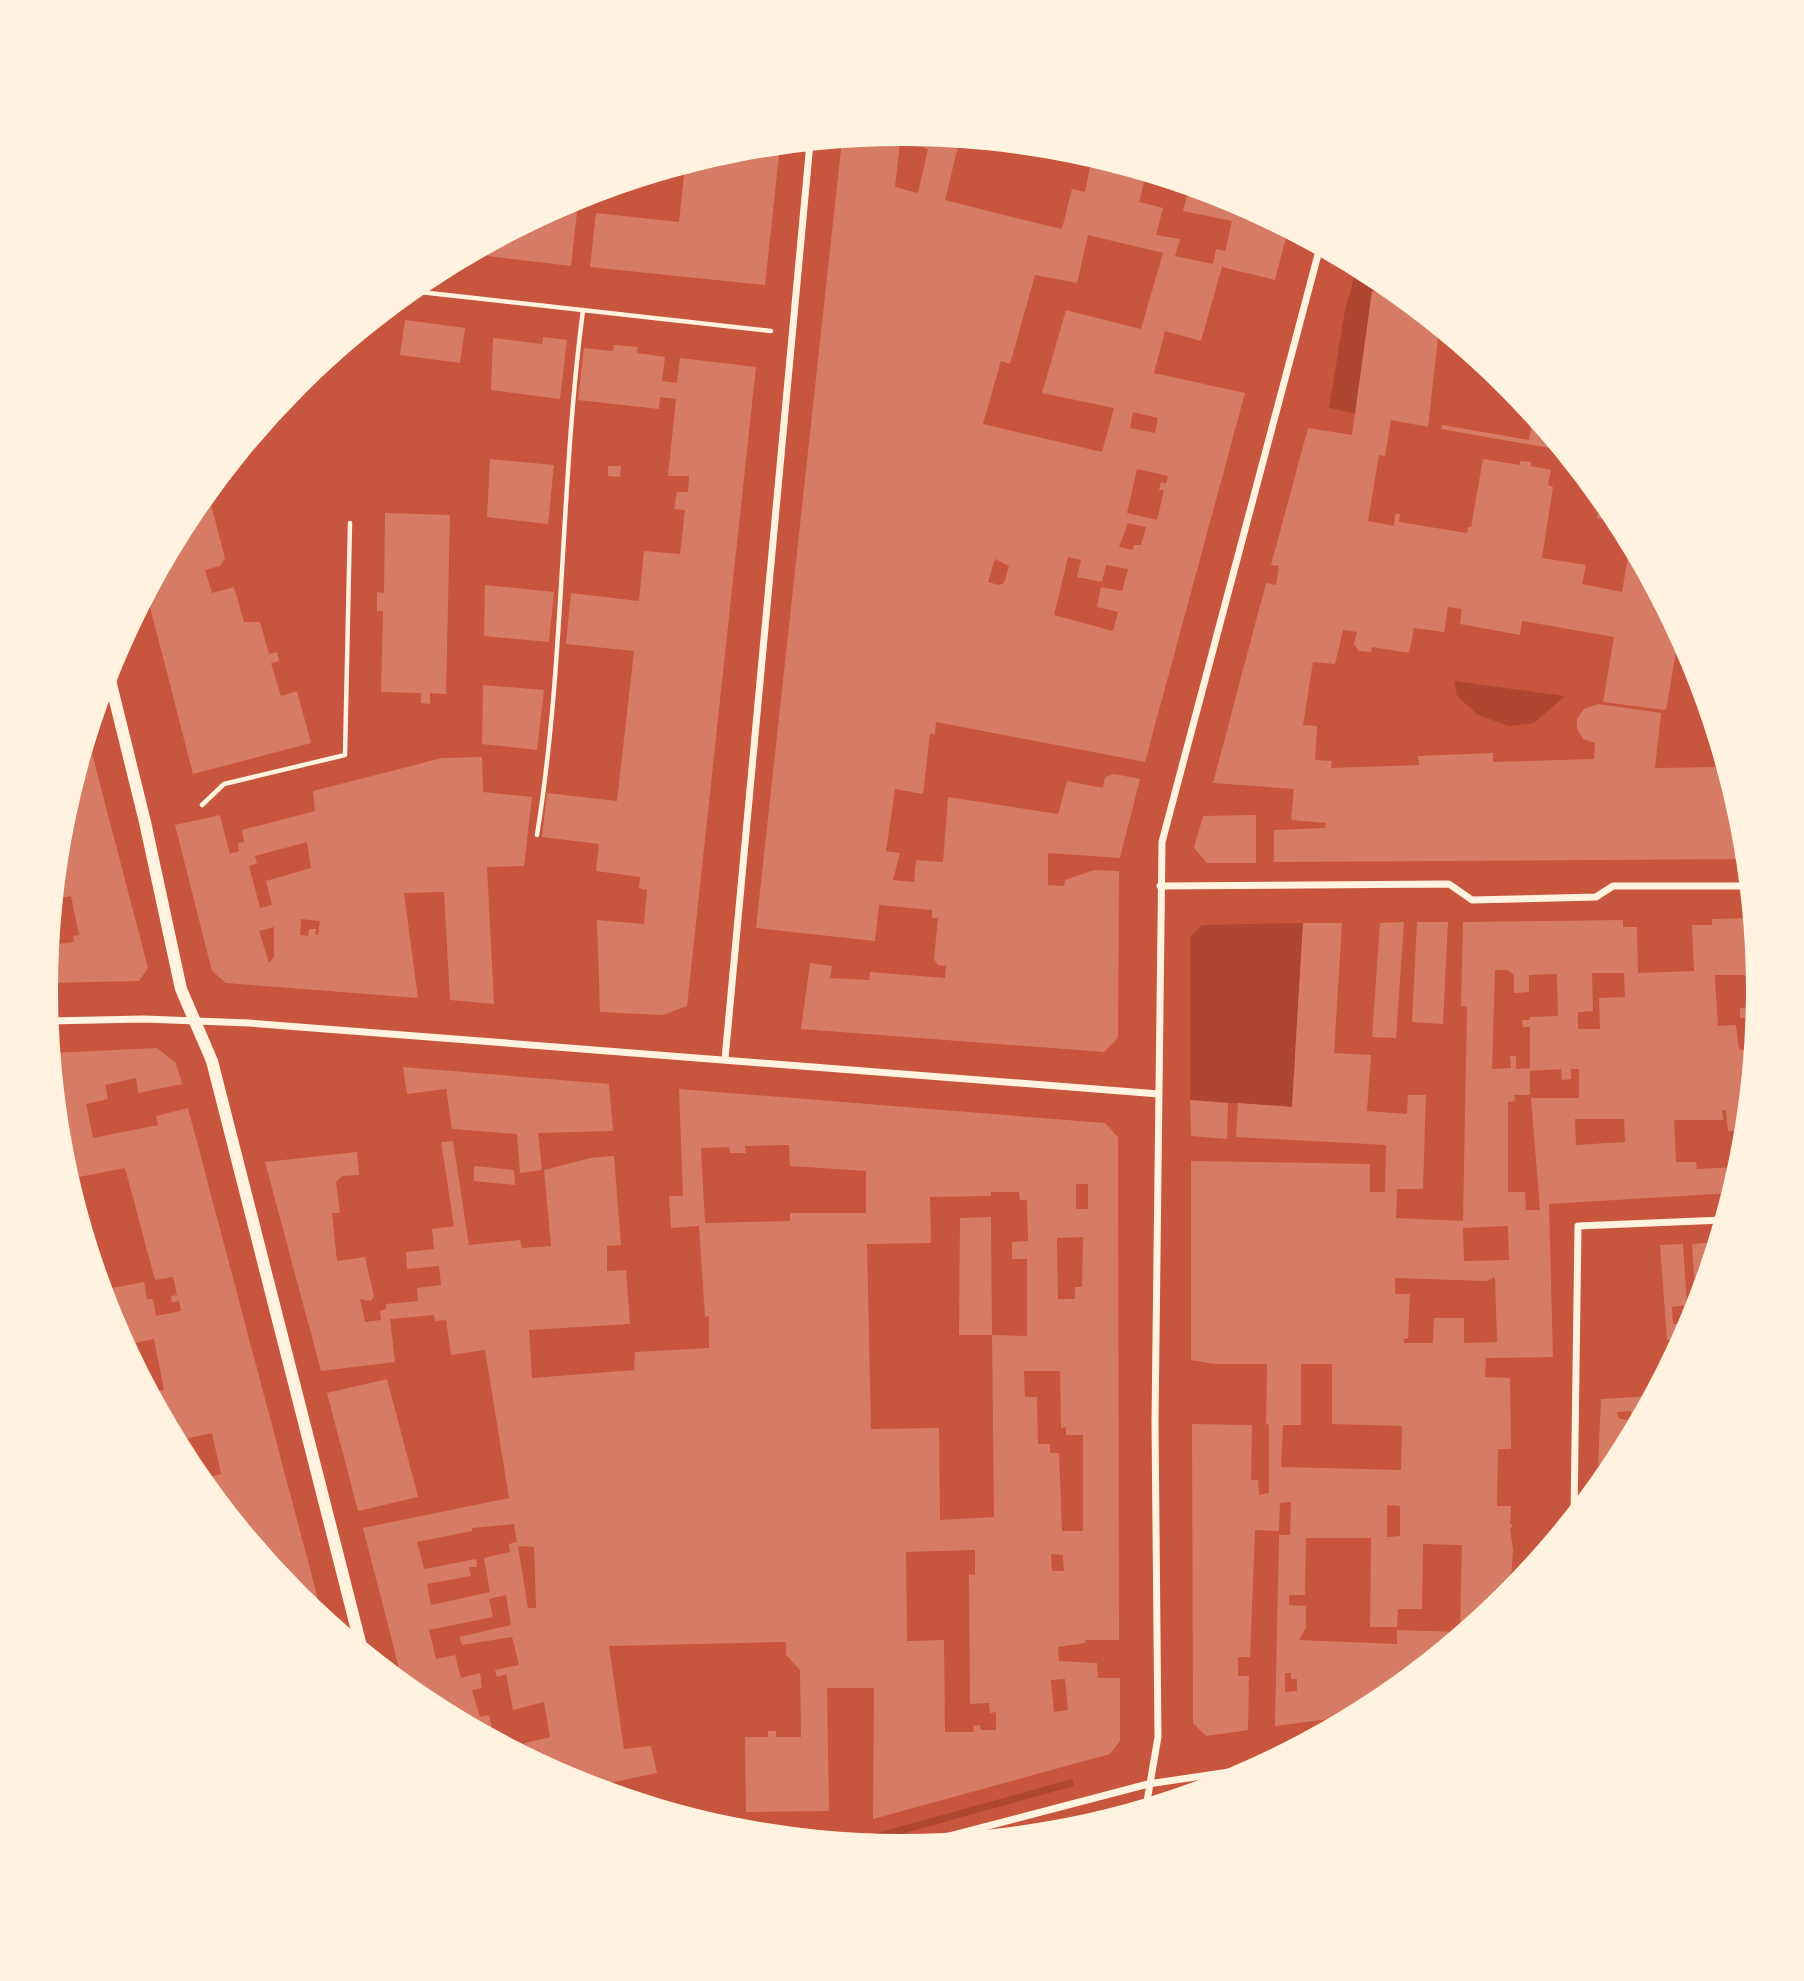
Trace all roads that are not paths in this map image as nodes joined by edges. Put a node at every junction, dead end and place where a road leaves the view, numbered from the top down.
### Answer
1 (809, 151) edge
2 (1318, 256) edge
3 (113, 692) edge
4 (1160, 886) junction
5 (1740, 886) edge
6 (194, 1020) junction
7 (59, 1021) edge
8 (725, 1059) junction
9 (1159, 1094) junction
10 (1714, 1220) edge
11 (1574, 1501) edge
12 (358, 1636) edge
13 (1214, 1774) edge
14 (1148, 1784) junction
15 (1147, 1798) edge
16 (963, 1832) edge

1 - 8 street
2 - 4 street
3 - 6 street
4 - 5 street
4 - 9 street
6 - 7 street
6 - 8 street
6 - 12 street
8 - 9 street
9 - 14 street
10 - 11 street
13 - 14 street
14 - 15 street
14 - 16 street

